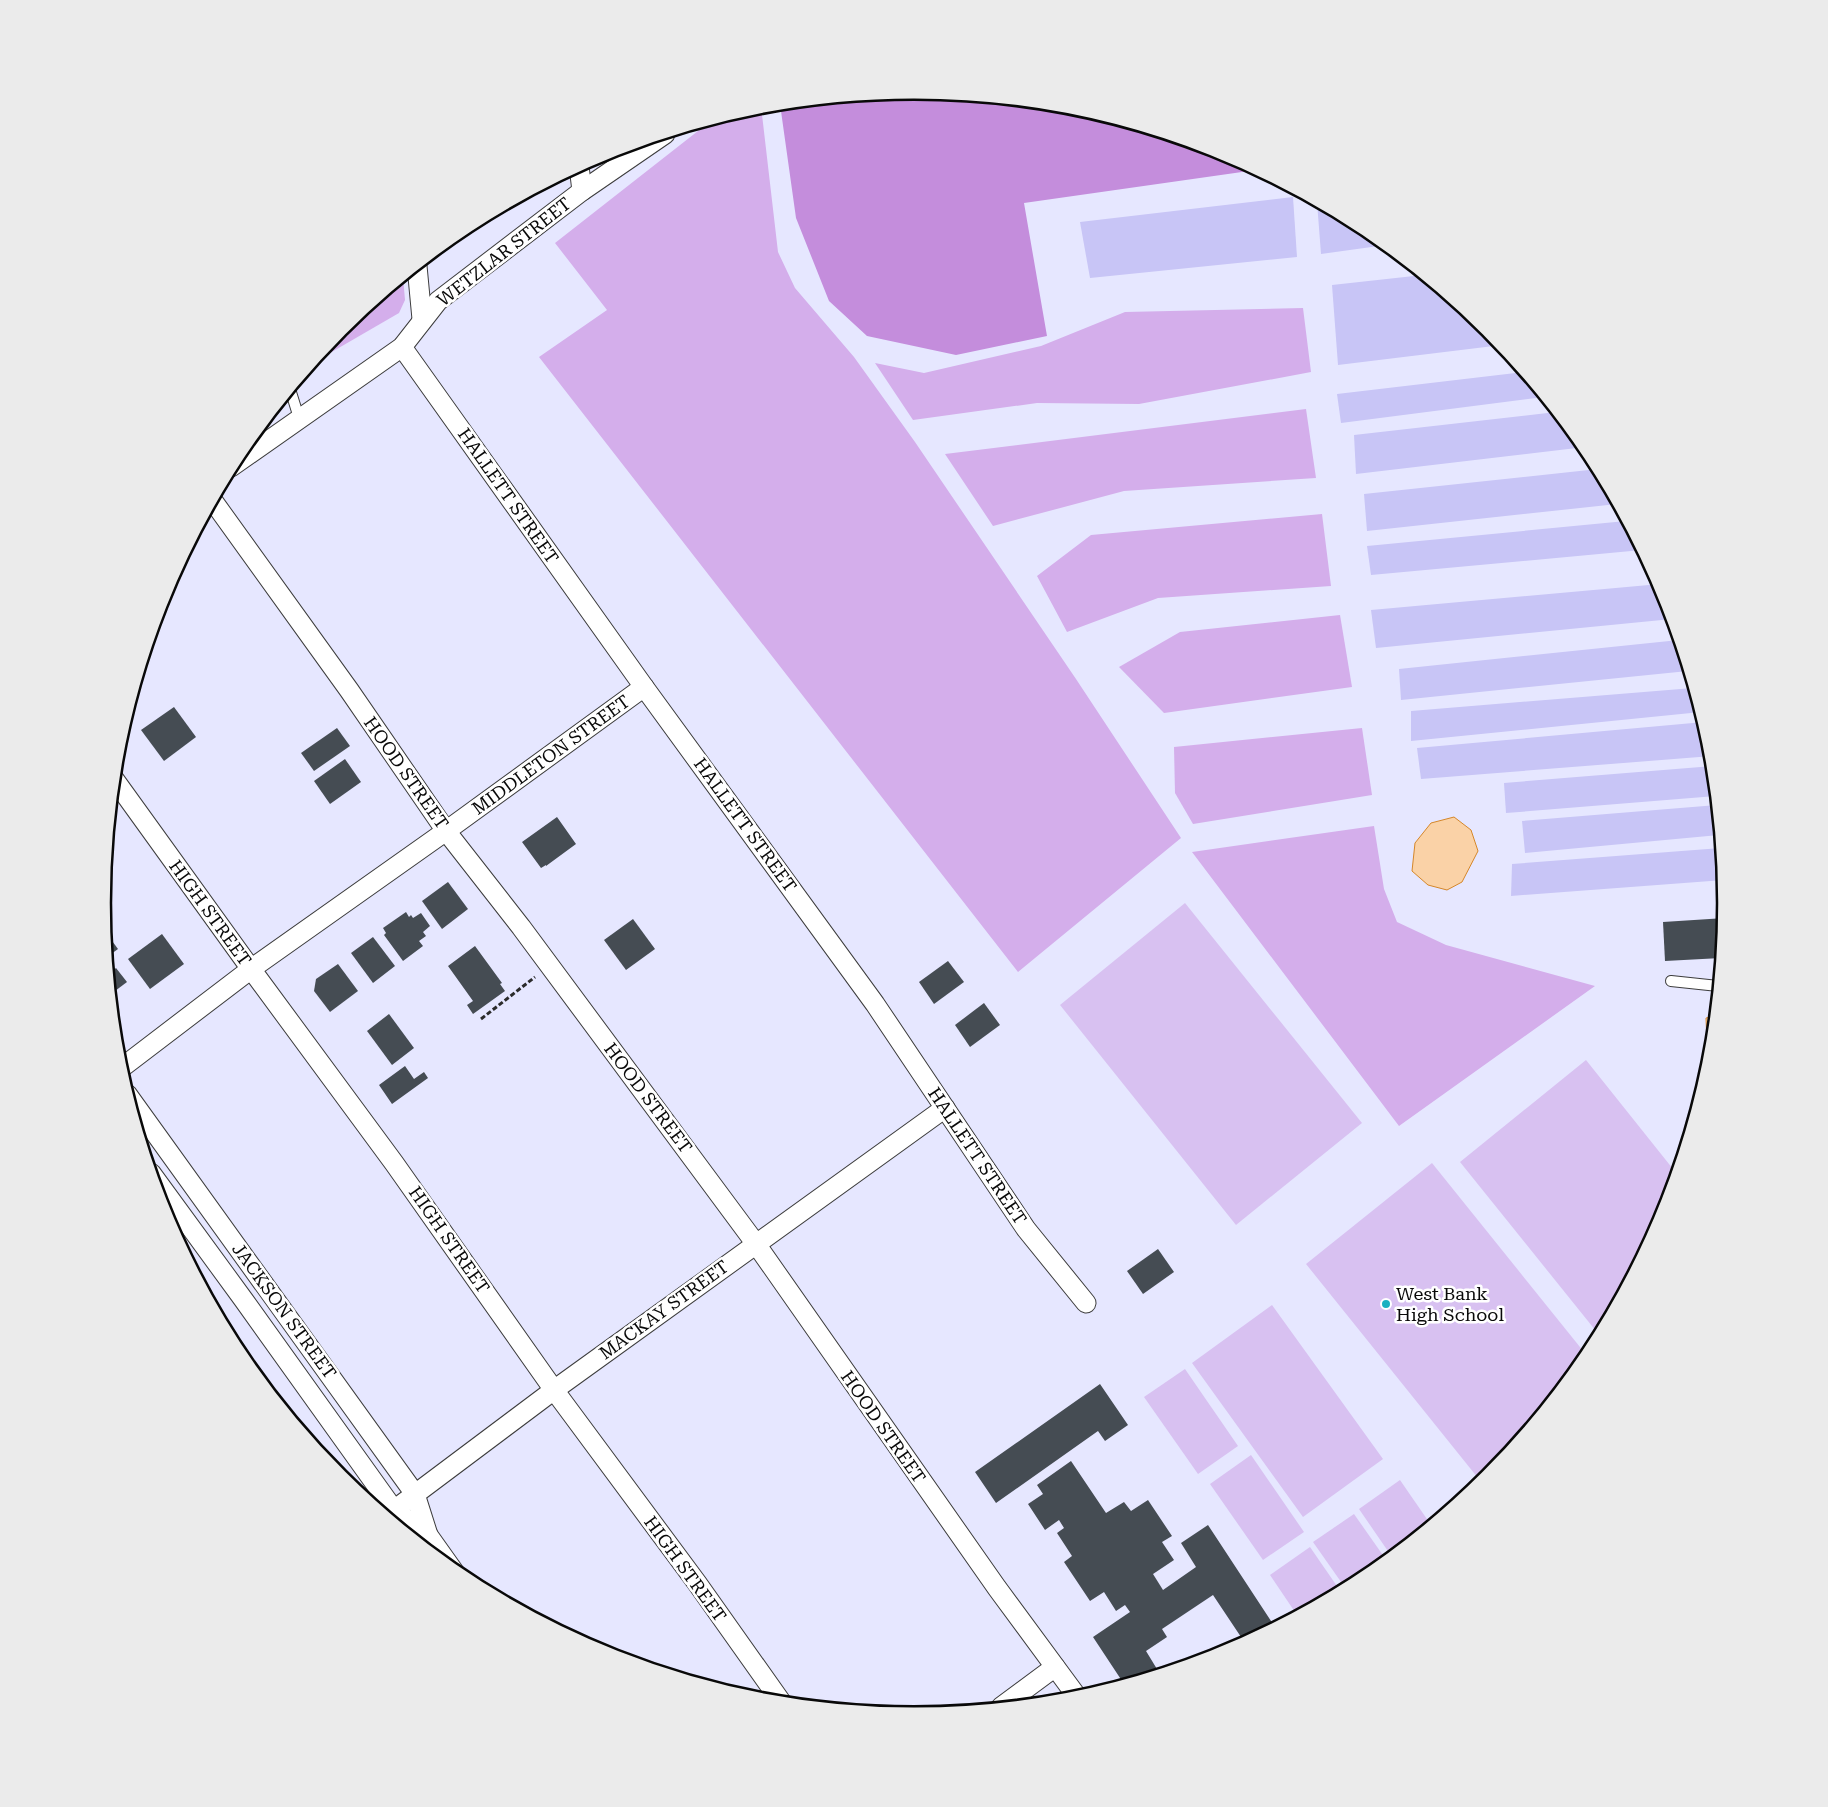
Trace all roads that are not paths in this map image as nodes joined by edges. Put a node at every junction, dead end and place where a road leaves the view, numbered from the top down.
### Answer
1 (647, 146) edge
2 (580, 173) edge
3 (582, 191) junction
4 (418, 272) edge
5 (422, 319) junction
6 (402, 347) junction
7 (292, 396) edge
8 (299, 418) junction
9 (247, 455) edge
10 (216, 506) edge
11 (644, 687) junction
12 (119, 786) edge
13 (446, 831) junction
14 (251, 969) junction
15 (1671, 981) dead end
16 (1713, 985) edge
17 (127, 1064) edge
18 (137, 1108) edge
19 (945, 1108) junction
20 (164, 1189) edge
21 (756, 1244) junction
22 (1086, 1303) dead end
23 (554, 1390) junction
24 (415, 1494) junction
25 (390, 1513) edge
26 (428, 1535) junction
27 (440, 1552) edge
28 (1055, 1667) junction
29 (1073, 1691) edge
30 (776, 1695) edge
31 (1009, 1701) edge

1 - 3 street, WETZLAR STREET
2 - 3 street
3 - 5 street, WETZLAR STREET
4 - 5 street
5 - 6 street, WETZLAR STREET
6 - 8 street, WETZLAR STREET
6 - 11 street, HALLETT STREET
7 - 8 lane
8 - 9 street, WETZLAR STREET
10 - 13 street, HOOD STREET
11 - 13 street, MIDDLETON STREET
11 - 19 street, HALLETT STREET
12 - 14 street, HIGH STREET
13 - 14 street, MIDDLETON STREET
13 - 21 street, HOOD STREET
14 - 17 street, MIDDLETON STREET
14 - 23 street, HIGH STREET
15 - 16 lane
18 - 24 street, JACKSON STREET
19 - 21 street, MACKAY STREET
19 - 22 street, HALLETT STREET
20 - 25 street, JACKSON STREET
21 - 23 street, MACKAY STREET
21 - 28 street, HOOD STREET
23 - 24 street, MACKAY STREET
23 - 30 street, HIGH STREET
24 - 25 street, MACKAY STREET
24 - 26 street, JACKSON STREET
25 - 26 street, JACKSON STREET
26 - 27 street, JACKSON STREET
28 - 29 street, HOOD STREET
28 - 31 street

